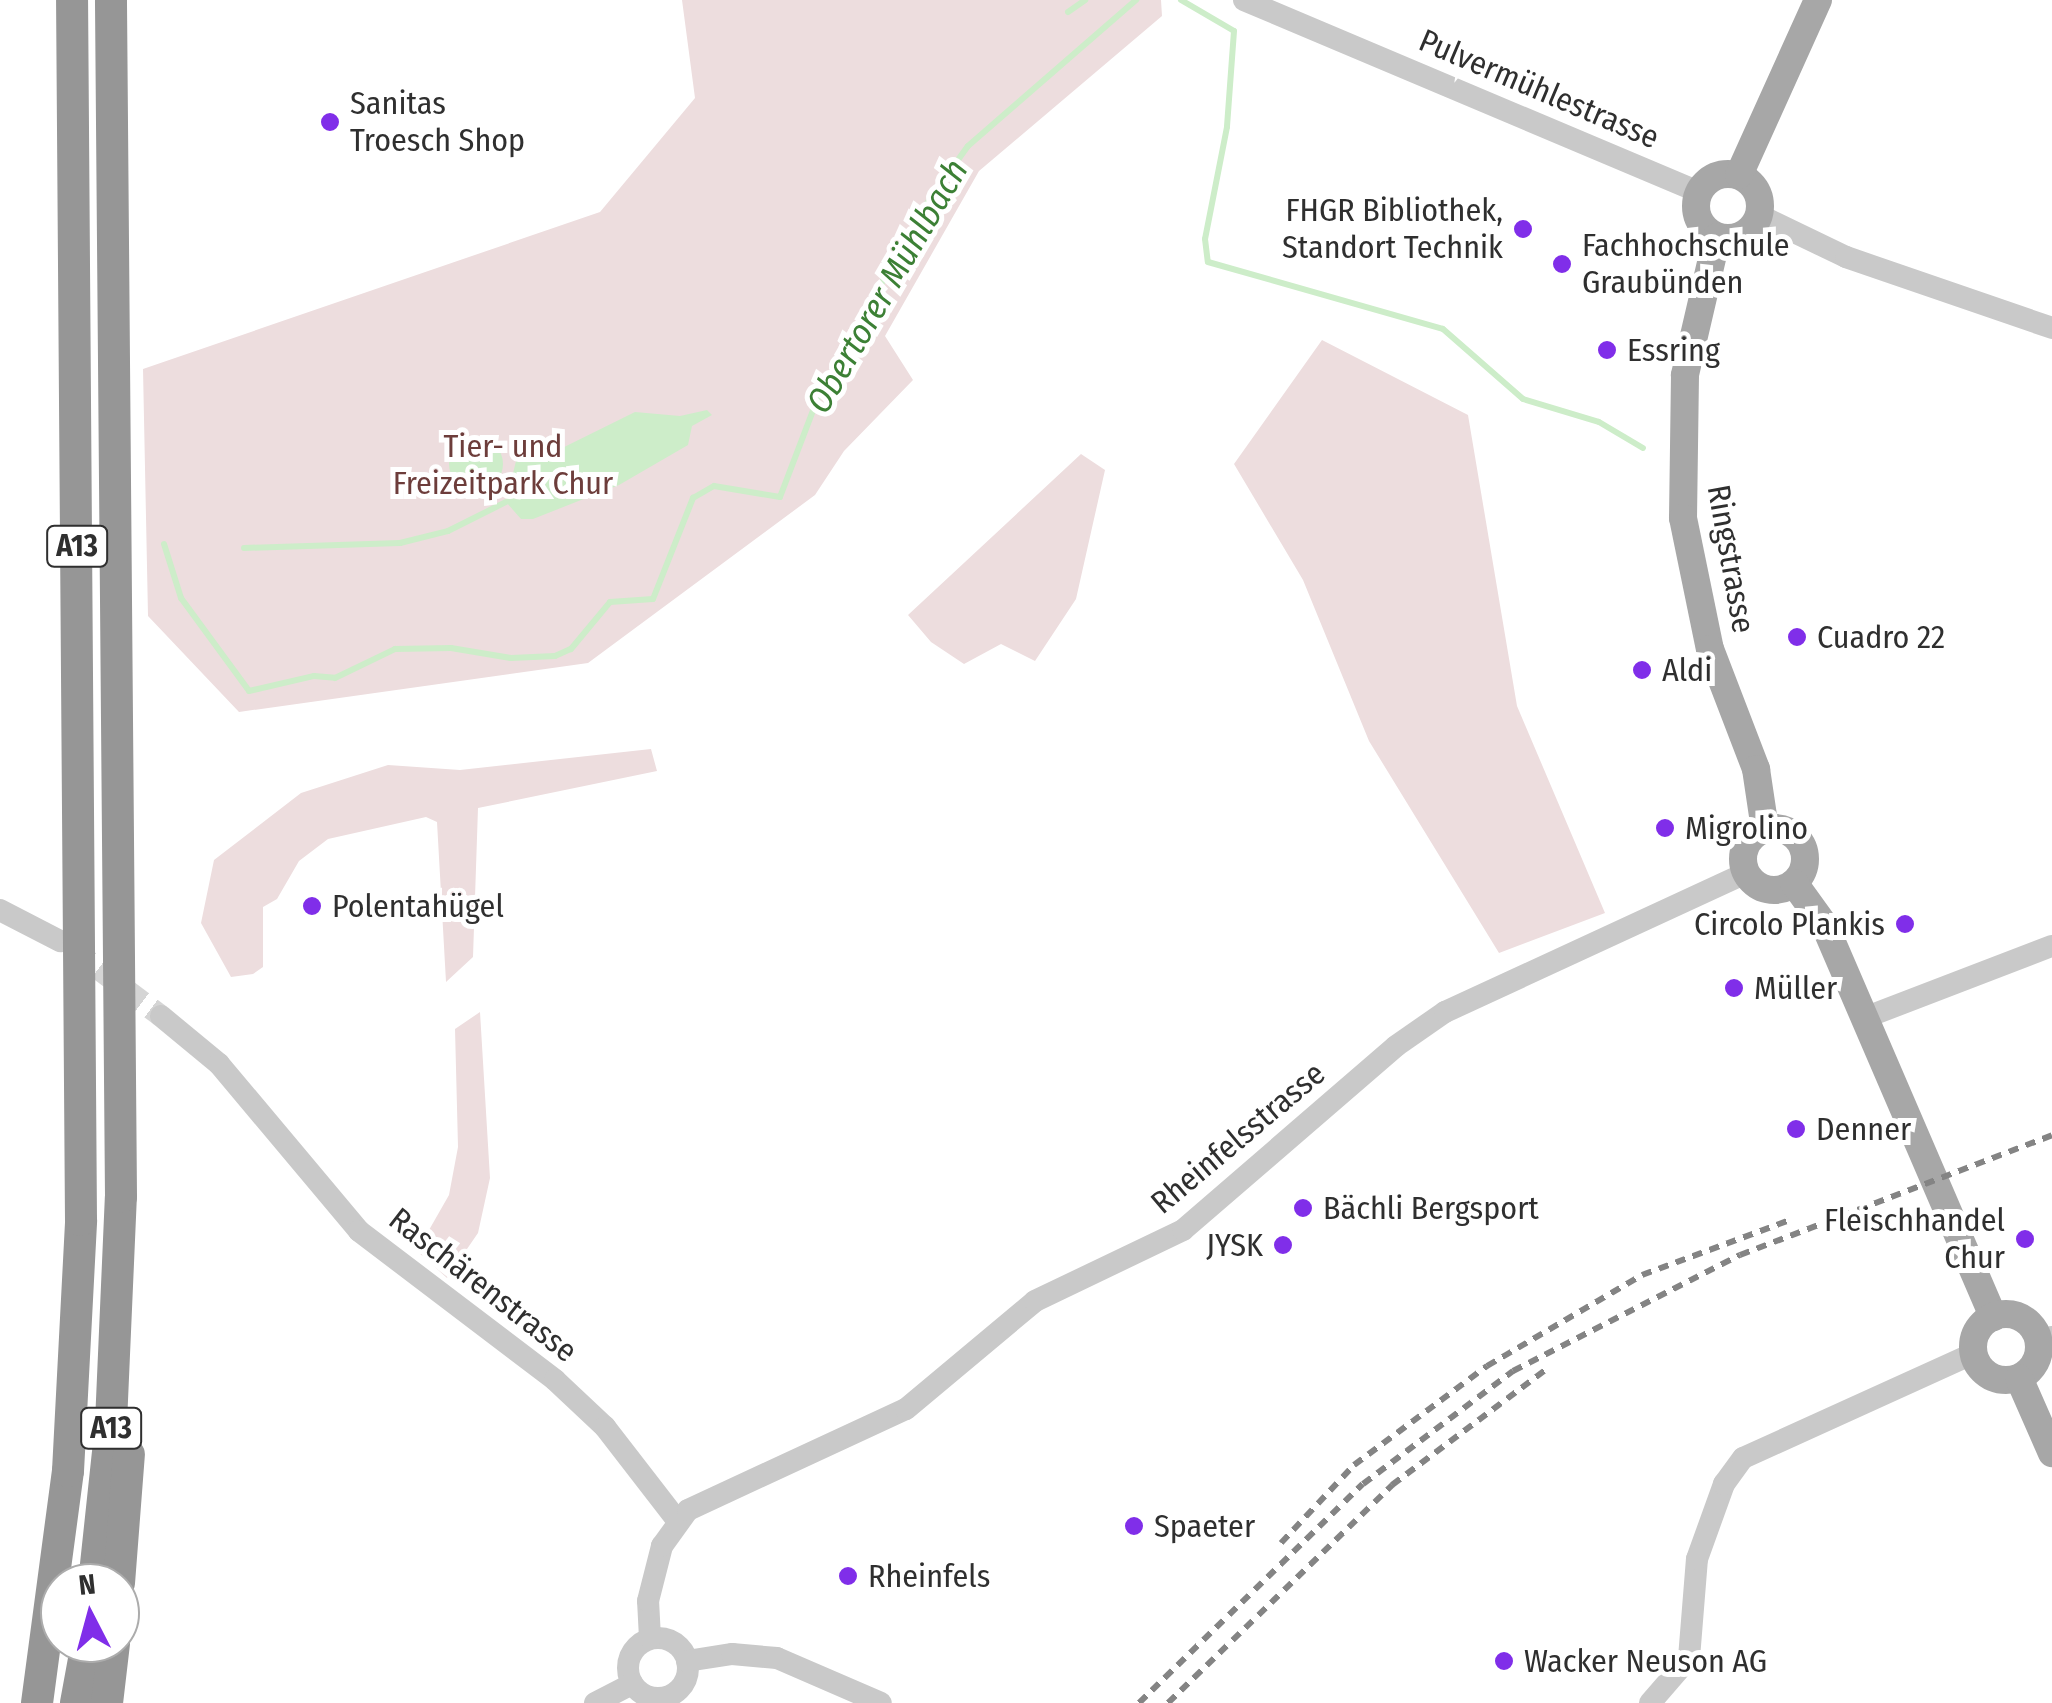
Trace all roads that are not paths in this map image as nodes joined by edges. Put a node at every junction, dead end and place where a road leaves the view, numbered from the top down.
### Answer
1 (72, 0) edge
2 (111, 0) edge
3 (1244, 0) edge
4 (1818, 0) edge
5 (1738, 175) junction
6 (1698, 192) junction
7 (1759, 215) junction
8 (1717, 236) junction
9 (2052, 328) edge
10 (1765, 829) junction
11 (1746, 873) junction
12 (1794, 883) junction
13 (0, 910) edge
14 (60, 941) tunnel mouth
15 (2052, 946) edge
16 (161, 1016) tunnel mouth
17 (1864, 1018) junction
18 (118, 1272) junction
19 (1994, 1316) junction
20 (2045, 1338) edge
21 (1974, 1354) junction
22 (2018, 1378) junction
23 (2052, 1453) edge
24 (68, 1471) junction
25 (676, 1520) junction
26 (96, 1563) edge
27 (121, 1563) edge
28 (650, 1638) junction
29 (688, 1661) junction
30 (83, 1663) edge
31 (112, 1663) edge
32 (632, 1684) junction
33 (15, 1703) edge
34 (37, 1703) edge
35 (76, 1703) edge
36 (107, 1703) edge
37 (595, 1703) edge
38 (881, 1703) edge
39 (1650, 1703) edge

1 - 24 highway, A13
2 - 18 highway, A13
3 - 6 street, Pulvermühlestrasse
4 - 5 main road
5 - 6 main road
5 - 7 main road
6 - 8 main road
7 - 8 main road
7 - 9 street
8 - 10 main road, Ringstrasse
10 - 11 main road
10 - 12 main road
11 - 12 main road
11 - 25 street, Rheinfelsstrasse
12 - 17 main road
13 - 14 street
15 - 17 street
16 - 25 street, Raschärenstrasse
17 - 19 main road
18 - 26 highway, A13
18 - 27 highway, A13
19 - 20 main road
19 - 21 main road
20 - 22 main road
21 - 22 main road
21 - 39 street
22 - 23 main road
24 - 33 highway, A13
24 - 34 highway, A13
25 - 28 street
28 - 29 street
28 - 32 street
29 - 32 street
29 - 38 street
30 - 35 highway
31 - 36 highway
32 - 37 street

